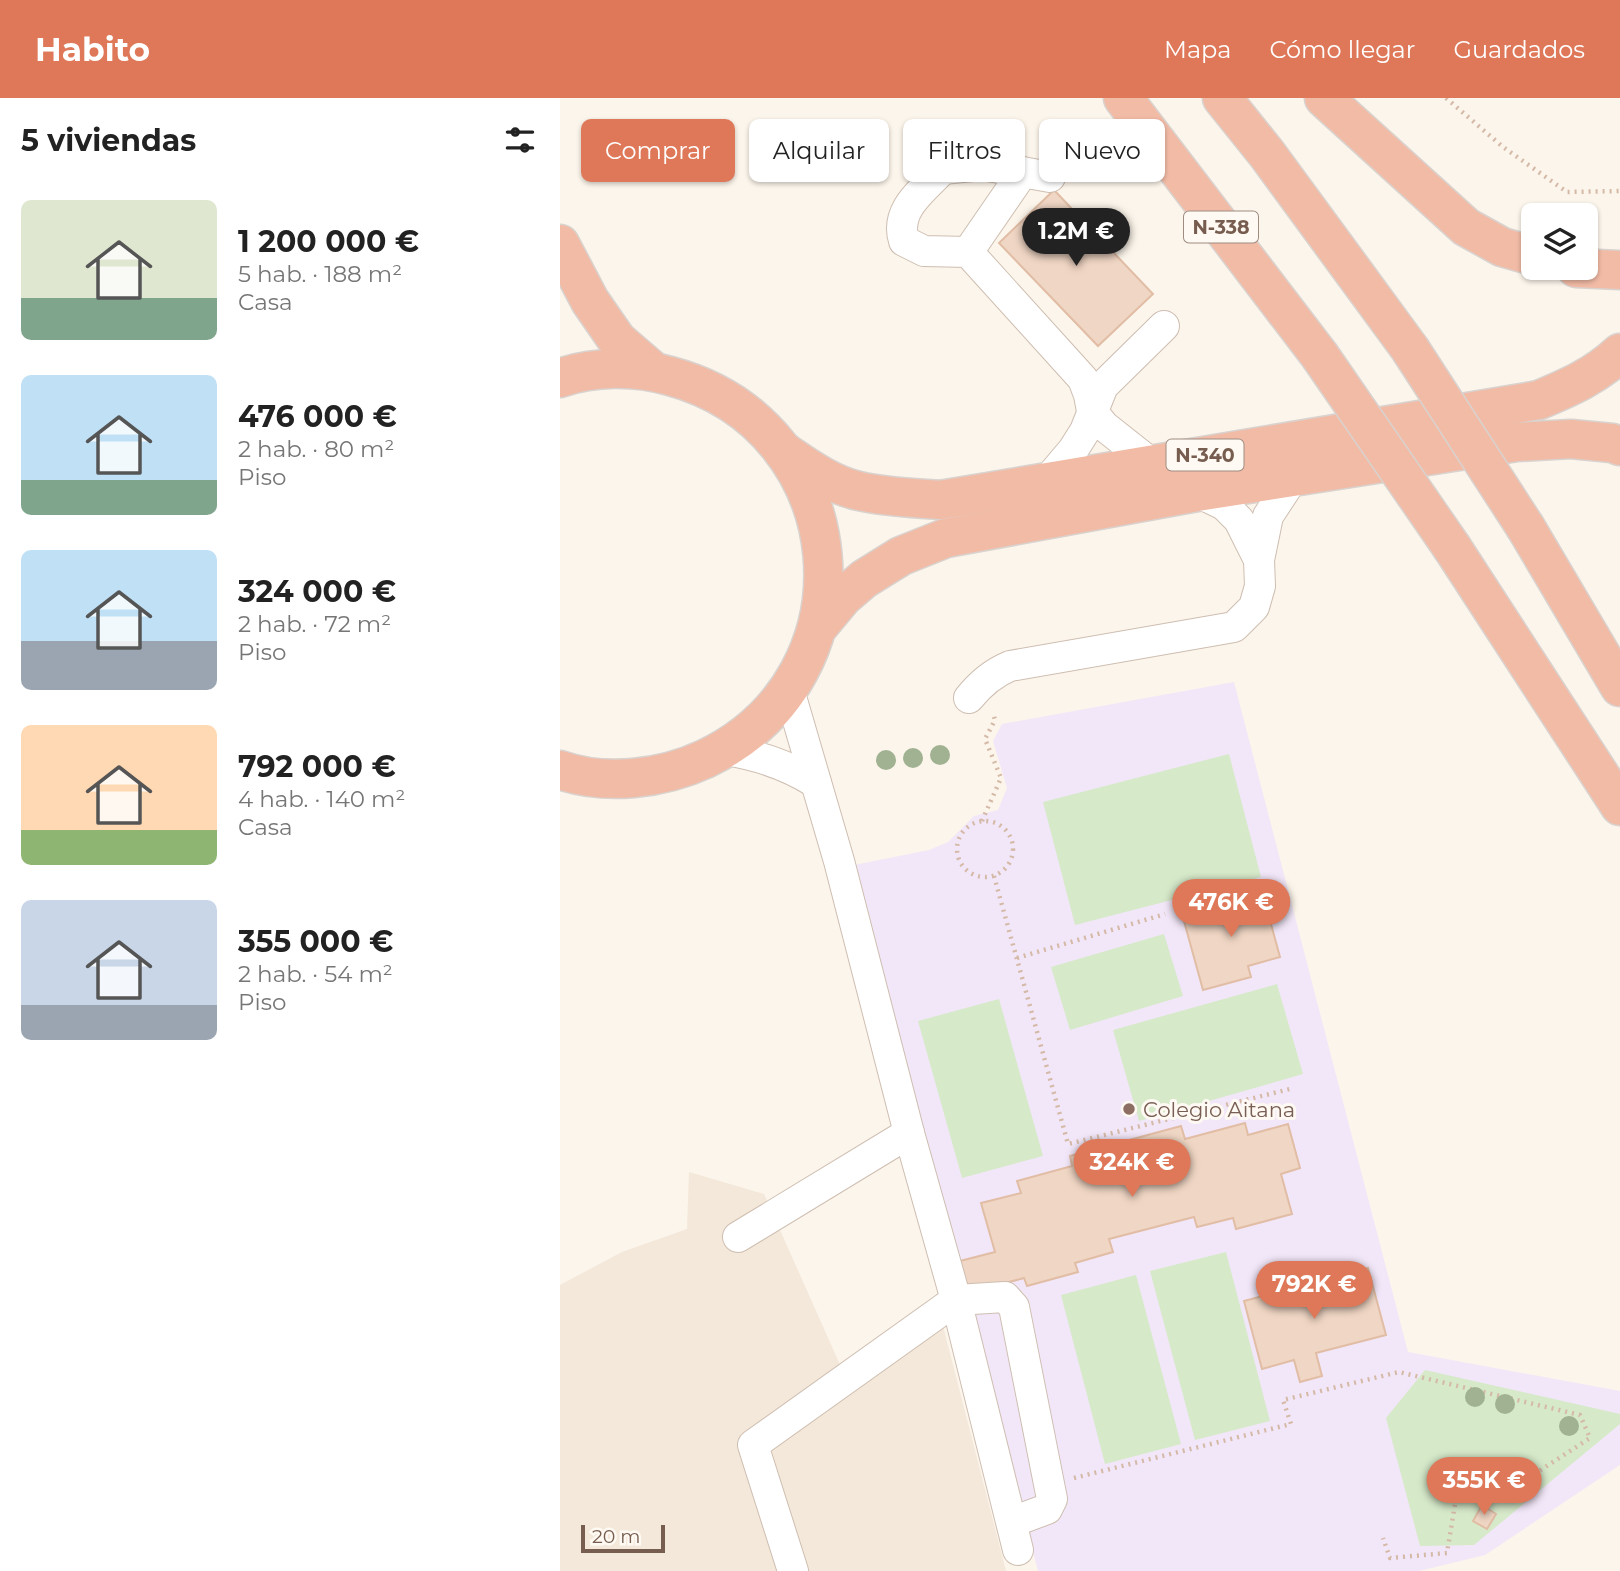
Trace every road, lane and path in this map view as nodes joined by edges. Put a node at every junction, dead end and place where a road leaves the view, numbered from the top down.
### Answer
1 (1123, 98) edge
2 (1222, 98) edge
3 (1324, 98) edge
4 (1446, 98) edge
5 (1620, 191) edge
6 (560, 244) edge
7 (968, 252) junction
8 (1521, 253) edge
9 (1598, 270) edge
10 (1620, 271) edge
11 (1164, 326) dead end
12 (1620, 353) edge
13 (653, 371) junction
14 (560, 378) edge
15 (1092, 411) junction
16 (1620, 446) edge
17 (786, 453) junction
18 (1152, 464) junction
19 (1293, 478) junction
20 (1046, 482) junction
21 (1197, 492) junction
22 (1259, 560) junction
23 (818, 627) junction
24 (1620, 687) edge
25 (977, 689) joint
26 (789, 690) junction
27 (724, 750) junction
28 (560, 770) edge
29 (816, 783) junction
30 (1620, 806) edge
31 (982, 821) junction
32 (995, 876) junction
33 (1165, 914) dead end
34 (1017, 958) junction
35 (1294, 1088) dead end
36 (909, 1133) junction
37 (738, 1237) dead end
38 (956, 1300) junction
39 (1050, 1484) junction
40 (1383, 1538) dead end
41 (793, 1571) edge

1 - 30 highway, N-338, bridge
2 - 24 highway, bridge
3 - 8 highway
4 - 5 path
6 - 13 highway
7 - 7 lane
7 - 15 lane
9 - 10 highway
11 - 15 lane
12 - 18 highway, N-340
13 - 14 highway, N-340
13 - 17 highway, N-340
15 - 18 lane
15 - 20 lane
16 - 19 highway, N-340
17 - 20 highway, N-340
17 - 23 highway, N-340
18 - 20 highway, N-340
19 - 21 highway, N-340
19 - 22 lane
21 - 22 lane
21 - 23 highway, N-340
22 - 25 lane
23 - 26 highway, N-340
25 - 31 path
26 - 27 highway, N-340
26 - 29 lane
27 - 28 highway, N-340
27 - 29 lane
29 - 36 lane
31 - 32 path
31 - 32 path
32 - 34 path
33 - 34 path
34 - 35 path
36 - 37 lane
36 - 38 lane
38 - 39 lane
38 - 39 lane
38 - 41 lane
39 - 40 path

